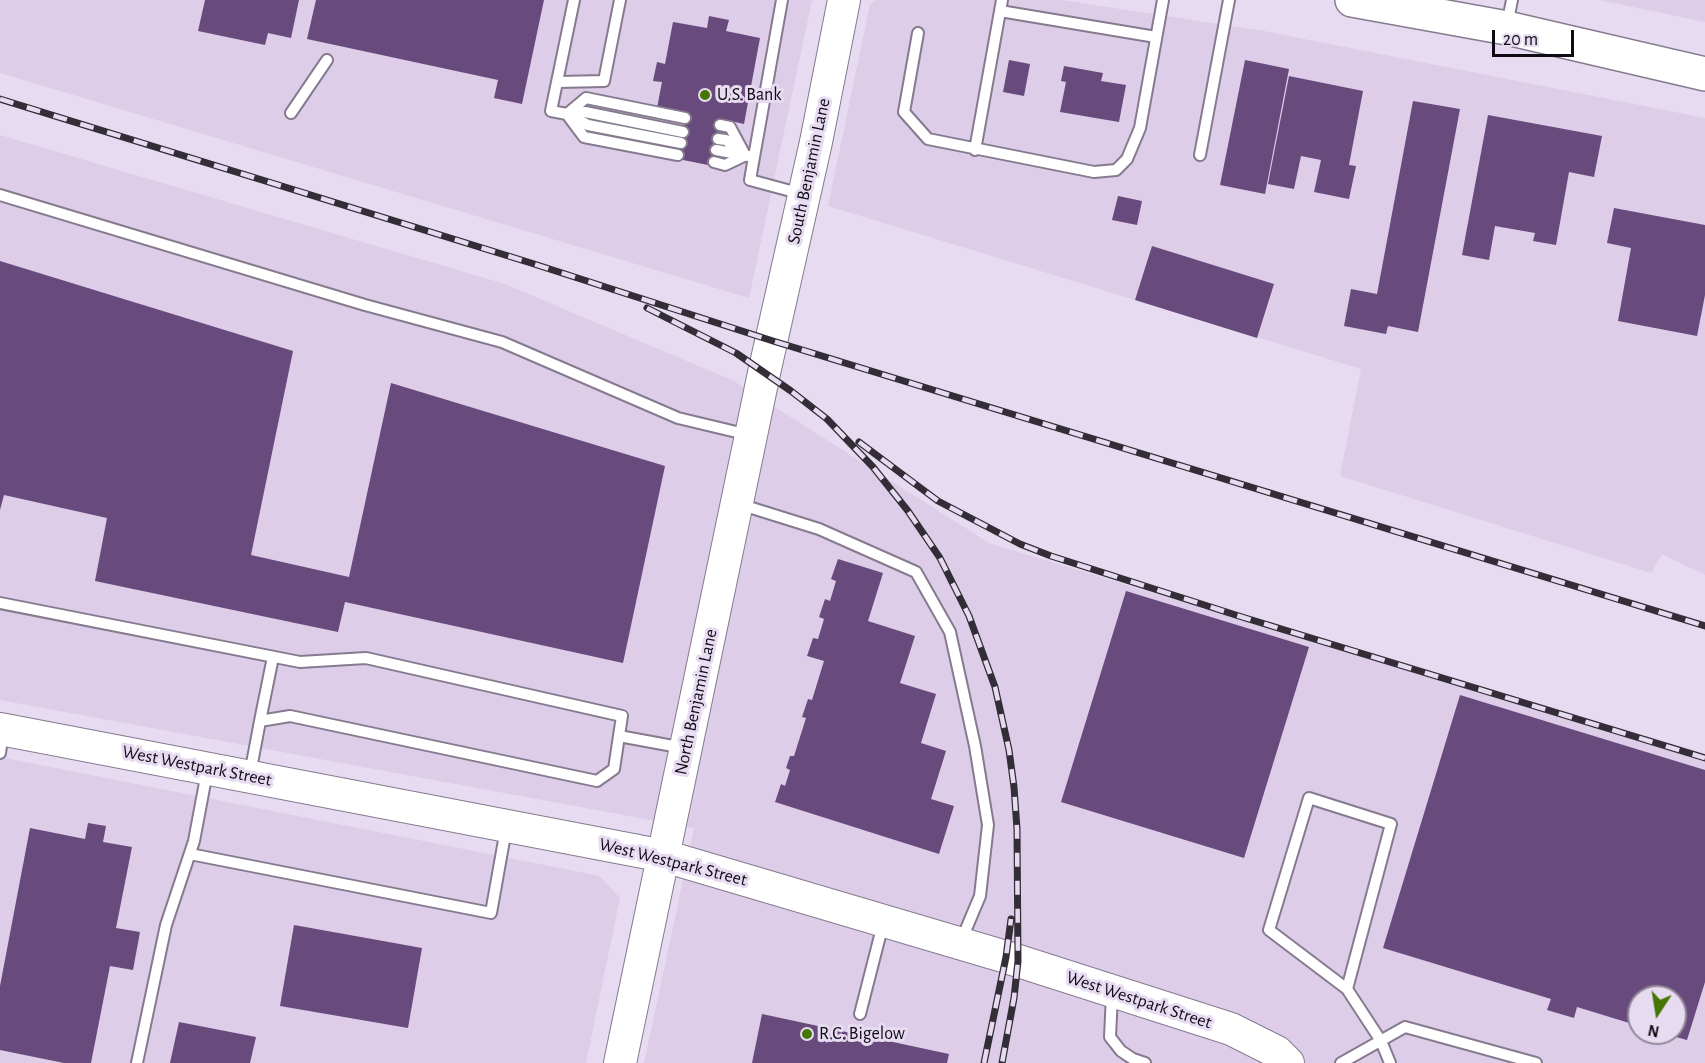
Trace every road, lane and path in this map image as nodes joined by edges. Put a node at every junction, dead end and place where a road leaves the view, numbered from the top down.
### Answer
1 (574, 0) edge
2 (620, 0) edge
3 (782, 0) edge
4 (844, 0) edge
5 (1163, 0) edge
6 (1229, 0) edge
7 (1352, 0) edge
8 (1001, 6) edge
9 (1509, 14) edge
10 (918, 33) dead end
11 (1156, 37) junction
12 (327, 60) dead end
13 (1705, 74) edge
14 (558, 82) junction
15 (291, 113) dead end
16 (567, 114) junction
17 (685, 118) dead end
18 (720, 125) dead end
19 (683, 132) dead end
20 (681, 143) dead end
21 (717, 144) dead end
22 (975, 150) junction
23 (1200, 154) dead end
24 (678, 155) dead end
25 (749, 156) junction
26 (714, 162) dead end
27 (0, 195) edge
28 (804, 195) junction
29 (772, 341) joint
30 (752, 436) junction
31 (738, 504) junction
32 (0, 603) edge
33 (273, 657) junction
34 (260, 721) junction
35 (619, 736) junction
36 (1, 737) edge
37 (686, 748) junction
38 (208, 768) junction
39 (249, 776) junction
40 (507, 825) junction
41 (190, 854) junction
42 (664, 856) junction
43 (884, 921) junction
44 (960, 944) junction
45 (1347, 989) junction
46 (1112, 991) junction
47 (860, 1014) dead end
48 (1381, 1041) junction
49 (137, 1063) edge
50 (620, 1063) edge
51 (1145, 1063) edge
52 (1288, 1063) edge
53 (1341, 1063) edge
54 (1390, 1063) edge
55 (1536, 1063) edge

1 - 14 lane
2 - 14 lane
3 - 25 lane
4 - 28 street, South Benjamin Lane
5 - 11 lane
6 - 23 lane
7 - 9 main road
8 - 11 lane
8 - 22 lane
9 - 13 main road
10 - 22 lane
11 - 22 lane
12 - 15 lane
14 - 16 lane
16 - 17 lane
16 - 19 lane
16 - 20 lane
16 - 24 lane
18 - 25 lane
21 - 25 lane
25 - 26 lane
25 - 28 lane
27 - 30 lane
28 - 29 street, South Benjamin Lane
29 - 30 street, North Benjamin Lane
30 - 31 street, North Benjamin Lane
31 - 37 street, North Benjamin Lane
31 - 44 lane
32 - 33 lane
33 - 34 lane
33 - 35 lane
34 - 35 lane
34 - 39 lane
35 - 37 lane
36 - 38 street, West Westpark Street
37 - 42 street, North Benjamin Lane
38 - 39 street, West Westpark Street
38 - 41 lane
39 - 40 street, West Westpark Street
40 - 41 lane
40 - 42 street, West Westpark Street
41 - 49 lane
42 - 43 street, West Westpark Street
42 - 50 street, North Benjamin Lane
43 - 44 street, West Westpark Street
43 - 47 lane
44 - 46 street, West Westpark Street
45 - 45 lane
45 - 48 lane
46 - 51 lane
46 - 52 street, West Westpark Street
48 - 53 lane
48 - 54 lane
48 - 55 lane

